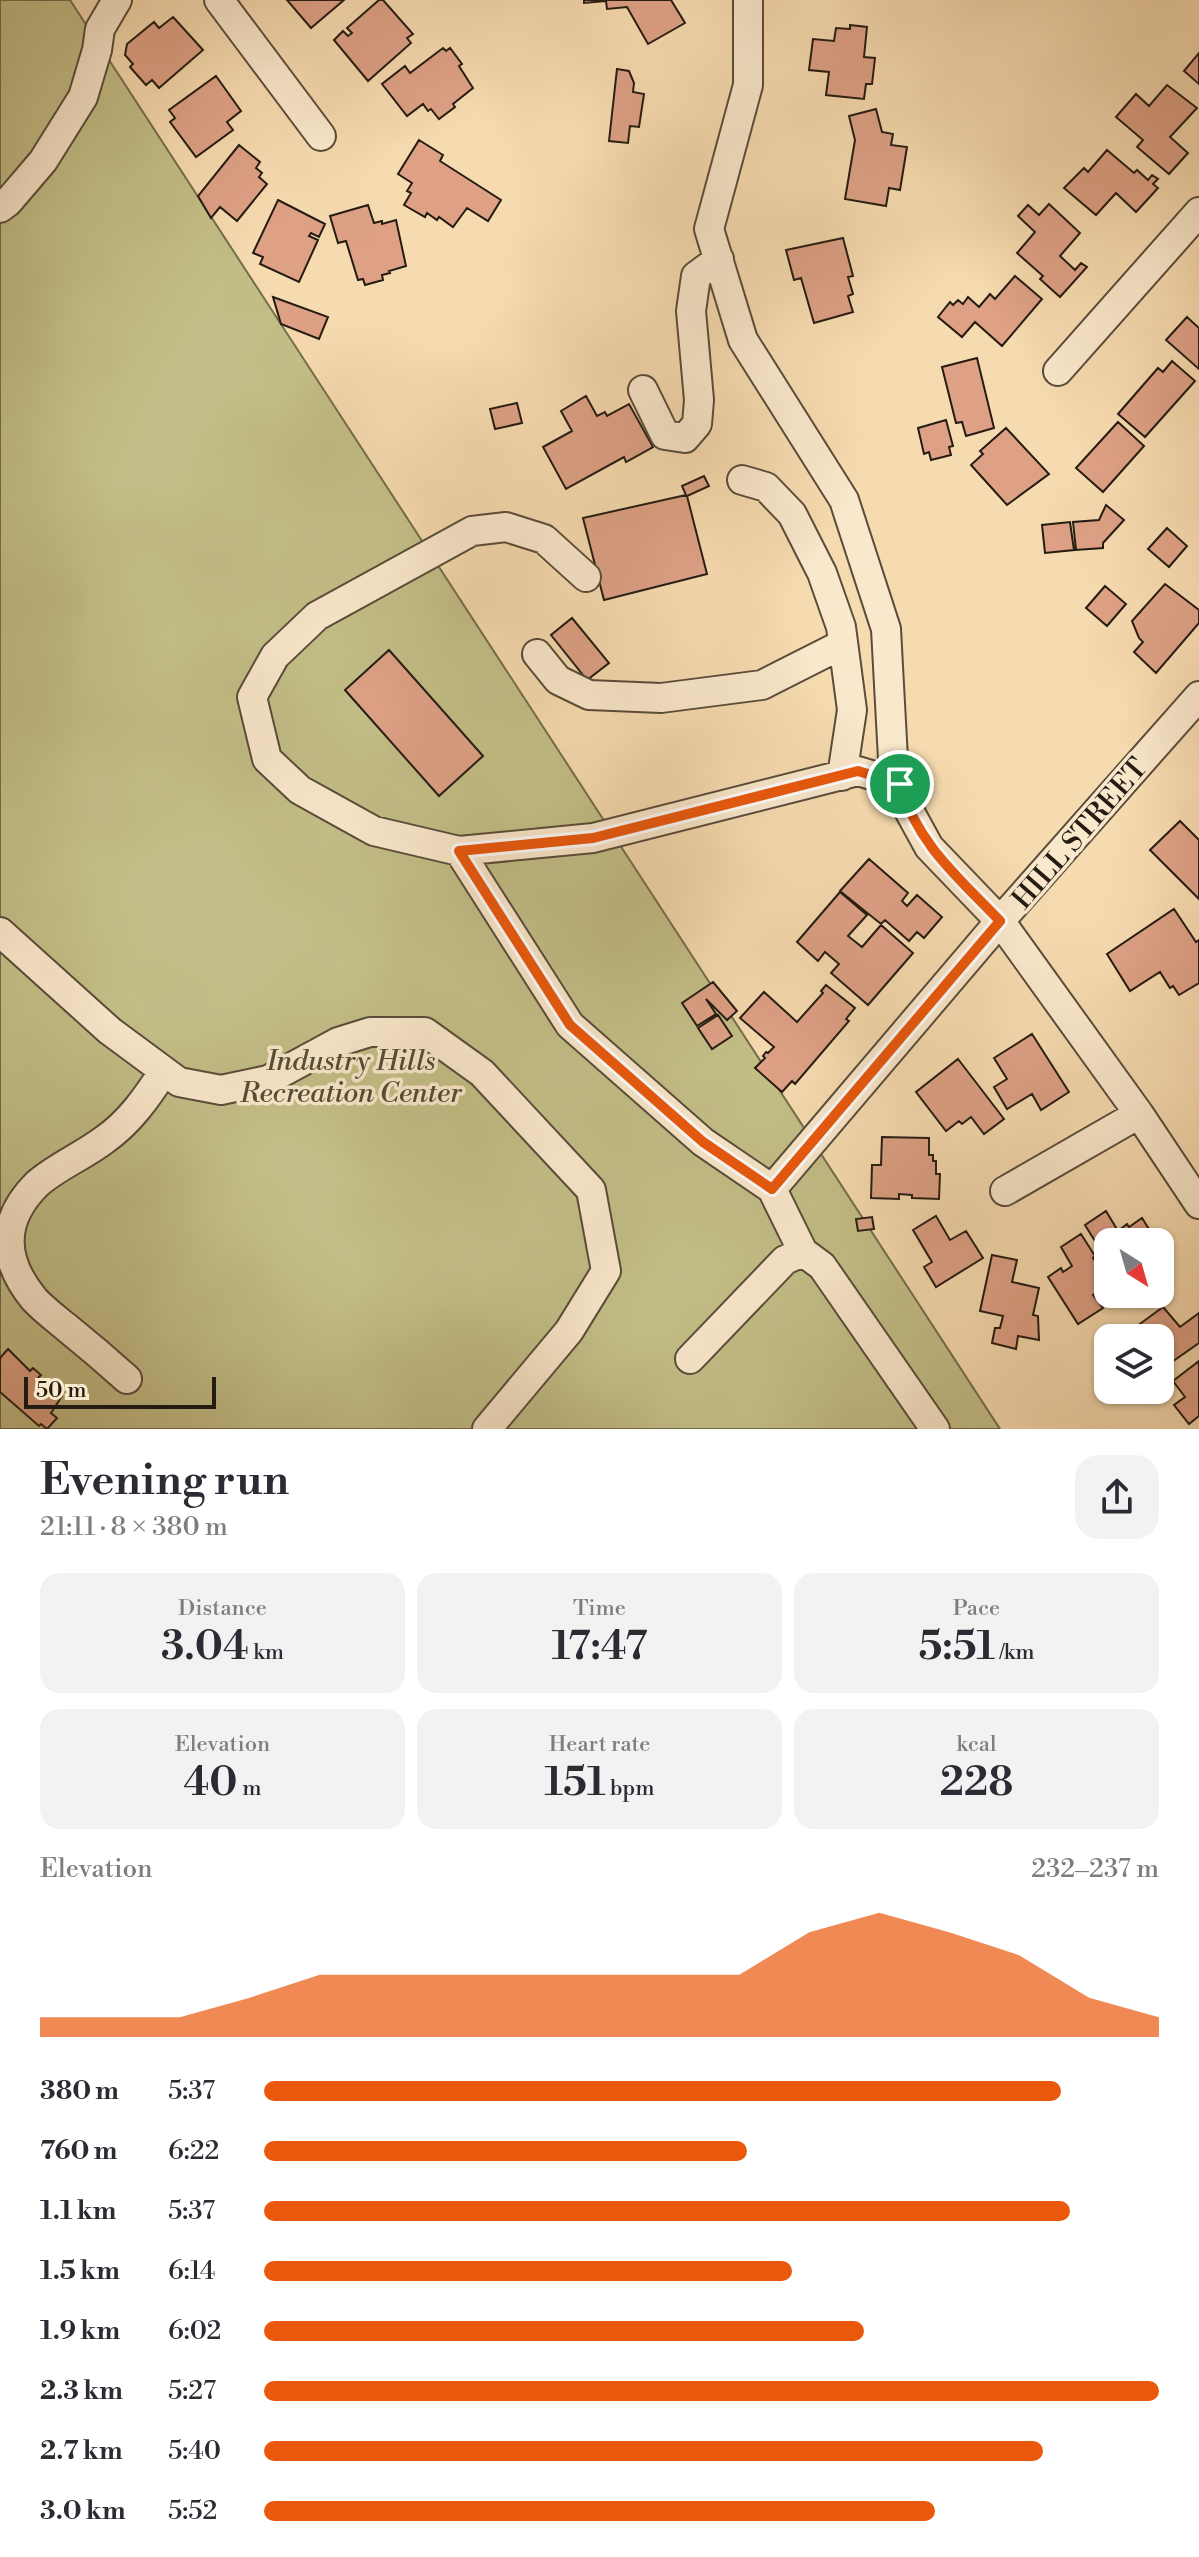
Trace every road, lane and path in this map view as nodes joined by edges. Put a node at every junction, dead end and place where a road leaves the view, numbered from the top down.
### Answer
1 (117, 0) edge
2 (219, 0) edge
3 (748, 0) edge
4 (321, 136) dead end
5 (14, 181) edge
6 (0, 208) edge
7 (1199, 212) edge
8 (719, 259) junction
9 (1058, 371) dead end
10 (643, 390) dead end
11 (742, 480) dead end
12 (586, 577) dead end
13 (843, 644) junction
14 (537, 654) dead end
15 (1199, 696) edge
16 (842, 776) junction
17 (900, 784) junction
18 (459, 851) junction
19 (1000, 921) junction
20 (0, 932) edge
21 (164, 1071) junction
22 (1139, 1114) junction
23 (772, 1189) junction
24 (1005, 1191) dead end
25 (1199, 1204) edge
26 (803, 1252) junction
27 (690, 1359) dead end
28 (127, 1379) dead end
29 (487, 1429) edge
30 (935, 1429) edge

1 - 5 street
2 - 4 street
3 - 8 street
5 - 6 street
7 - 9 street
8 - 10 street
8 - 17 street
11 - 13 street
12 - 18 street
13 - 14 street
13 - 16 street
15 - 19 street, HILL STREET
16 - 17 street
16 - 18 street
17 - 19 street
18 - 23 street
19 - 22 street
19 - 23 street, HILL STREET
20 - 21 street
21 - 28 street
21 - 29 street
22 - 24 street
22 - 25 street
23 - 26 street
26 - 27 street
26 - 30 street

